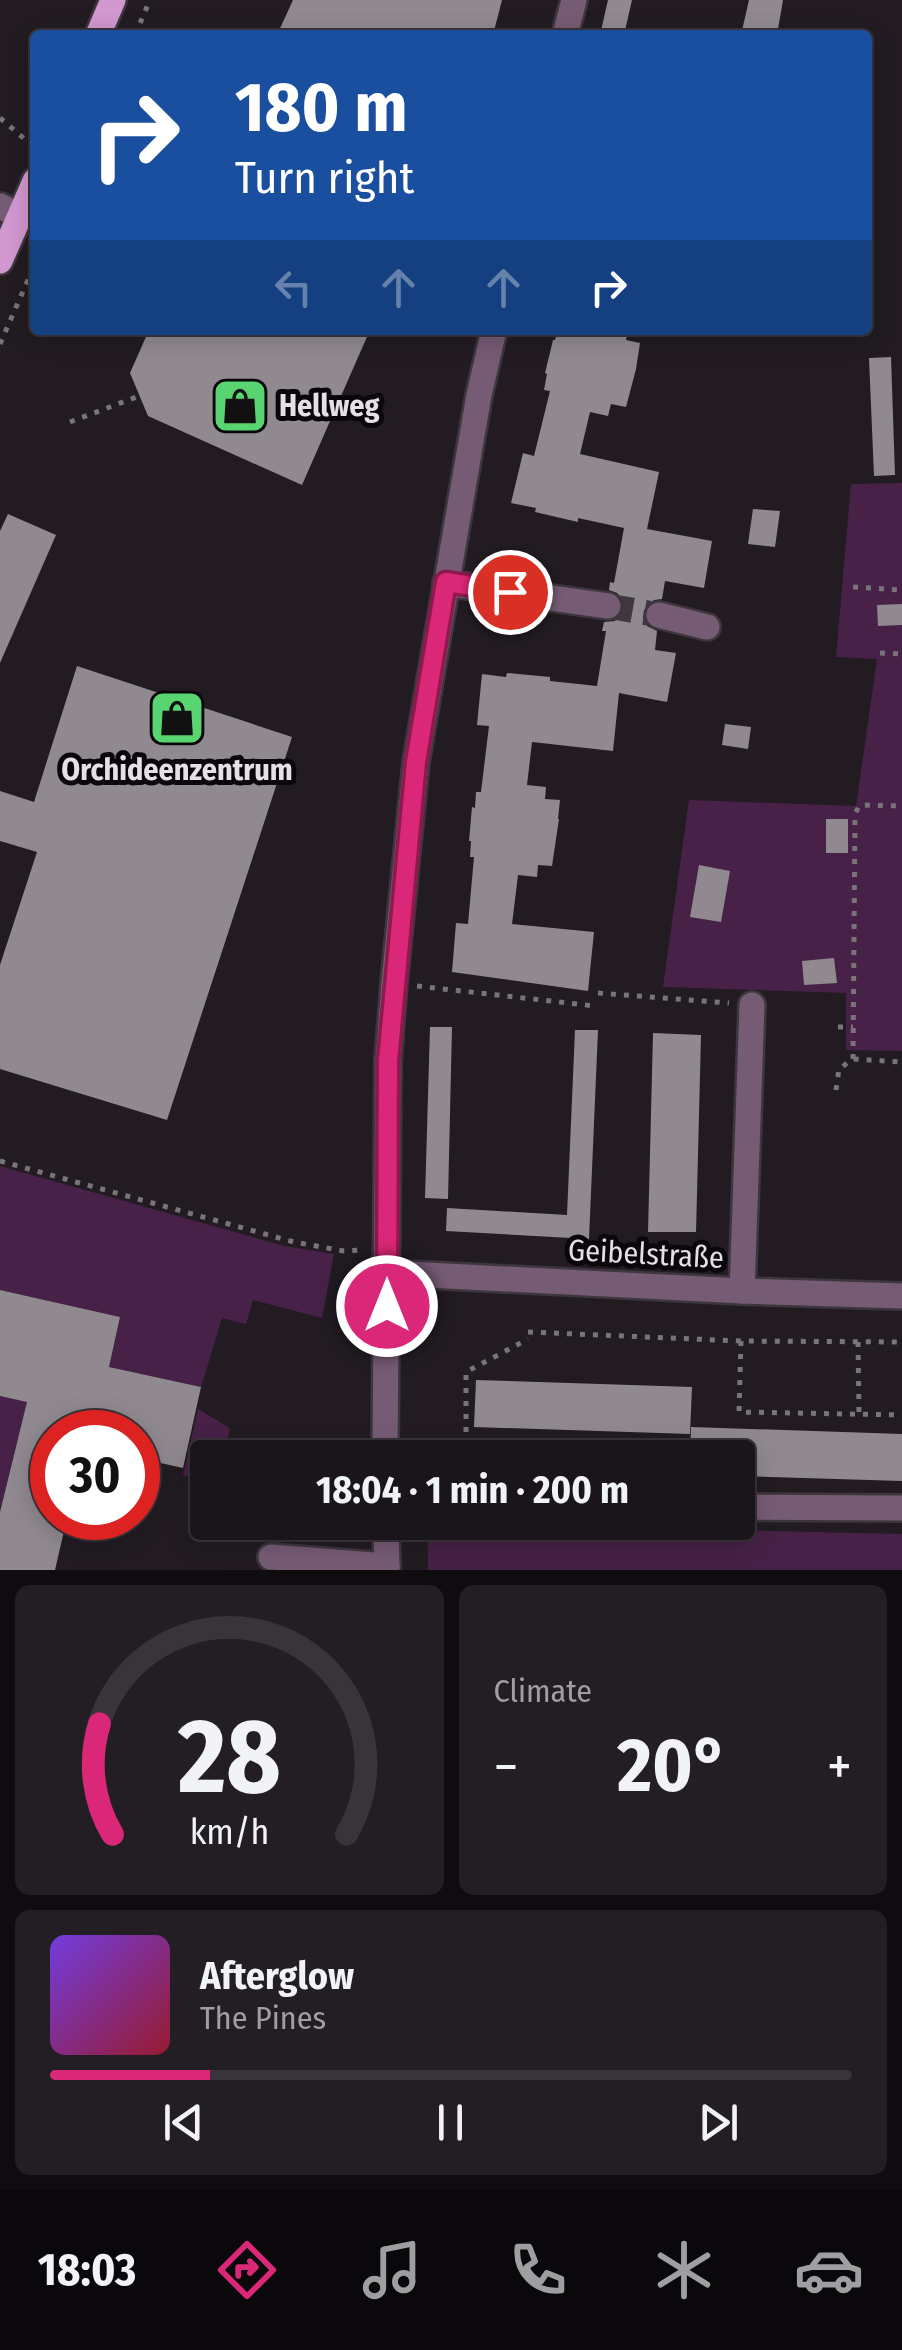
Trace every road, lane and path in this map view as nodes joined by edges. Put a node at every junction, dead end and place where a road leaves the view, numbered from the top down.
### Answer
1 (114, 0) edge
2 (150, 0) edge
3 (574, 0) edge
4 (100, 30) edge
5 (137, 30) edge
6 (566, 30) edge
7 (0, 118) edge
8 (30, 144) edge
9 (30, 187) edge
10 (10, 211) edge
11 (0, 261) edge
12 (30, 275) edge
13 (493, 335) edge
14 (0, 344) edge
15 (138, 396) dead end
16 (70, 422) dead end
17 (446, 582) junction
18 (854, 587) dead end
19 (902, 590) edge
20 (608, 606) tunnel mouth
21 (660, 615) tunnel mouth
22 (706, 626) dead end
23 (880, 653) dead end
24 (902, 654) edge
25 (902, 806) edge
26 (394, 983) junction
27 (598, 993) dead end
28 (752, 1005) joint
29 (595, 1006) dead end
30 (838, 1026) dead end
31 (853, 1027) junction
32 (853, 1059) junction
33 (902, 1062) edge
34 (836, 1090) dead end
35 (0, 1161) edge
36 (387, 1261) junction
37 (742, 1291) junction
38 (902, 1296) edge
39 (740, 1341) junction
40 (858, 1342) junction
41 (902, 1342) edge
42 (859, 1414) junction
43 (902, 1414) edge
44 (385, 1440) edge
45 (466, 1440) edge
46 (755, 1507) edge
47 (902, 1508) edge
48 (386, 1540) edge
49 (279, 1562) edge
50 (387, 1568) edge

1 - 4 main road
2 - 5 path
3 - 6 street
7 - 8 path
9 - 10 main road
10 - 11 main road
12 - 14 path
13 - 17 street
15 - 16 path
17 - 20 street
17 - 26 street
18 - 19 path
21 - 22 street
23 - 24 path
25 - 31 path
26 - 29 path
26 - 36 street
27 - 28 path
28 - 37 street
30 - 31 path
31 - 32 path
32 - 33 path
32 - 34 path
35 - 36 path
36 - 37 street, Geibelstraße
36 - 44 street
37 - 38 street, Geibelstraße
39 - 40 path
39 - 42 path
39 - 45 path
40 - 41 path
40 - 42 path
42 - 43 path
46 - 47 street
48 - 50 street
49 - 50 street

